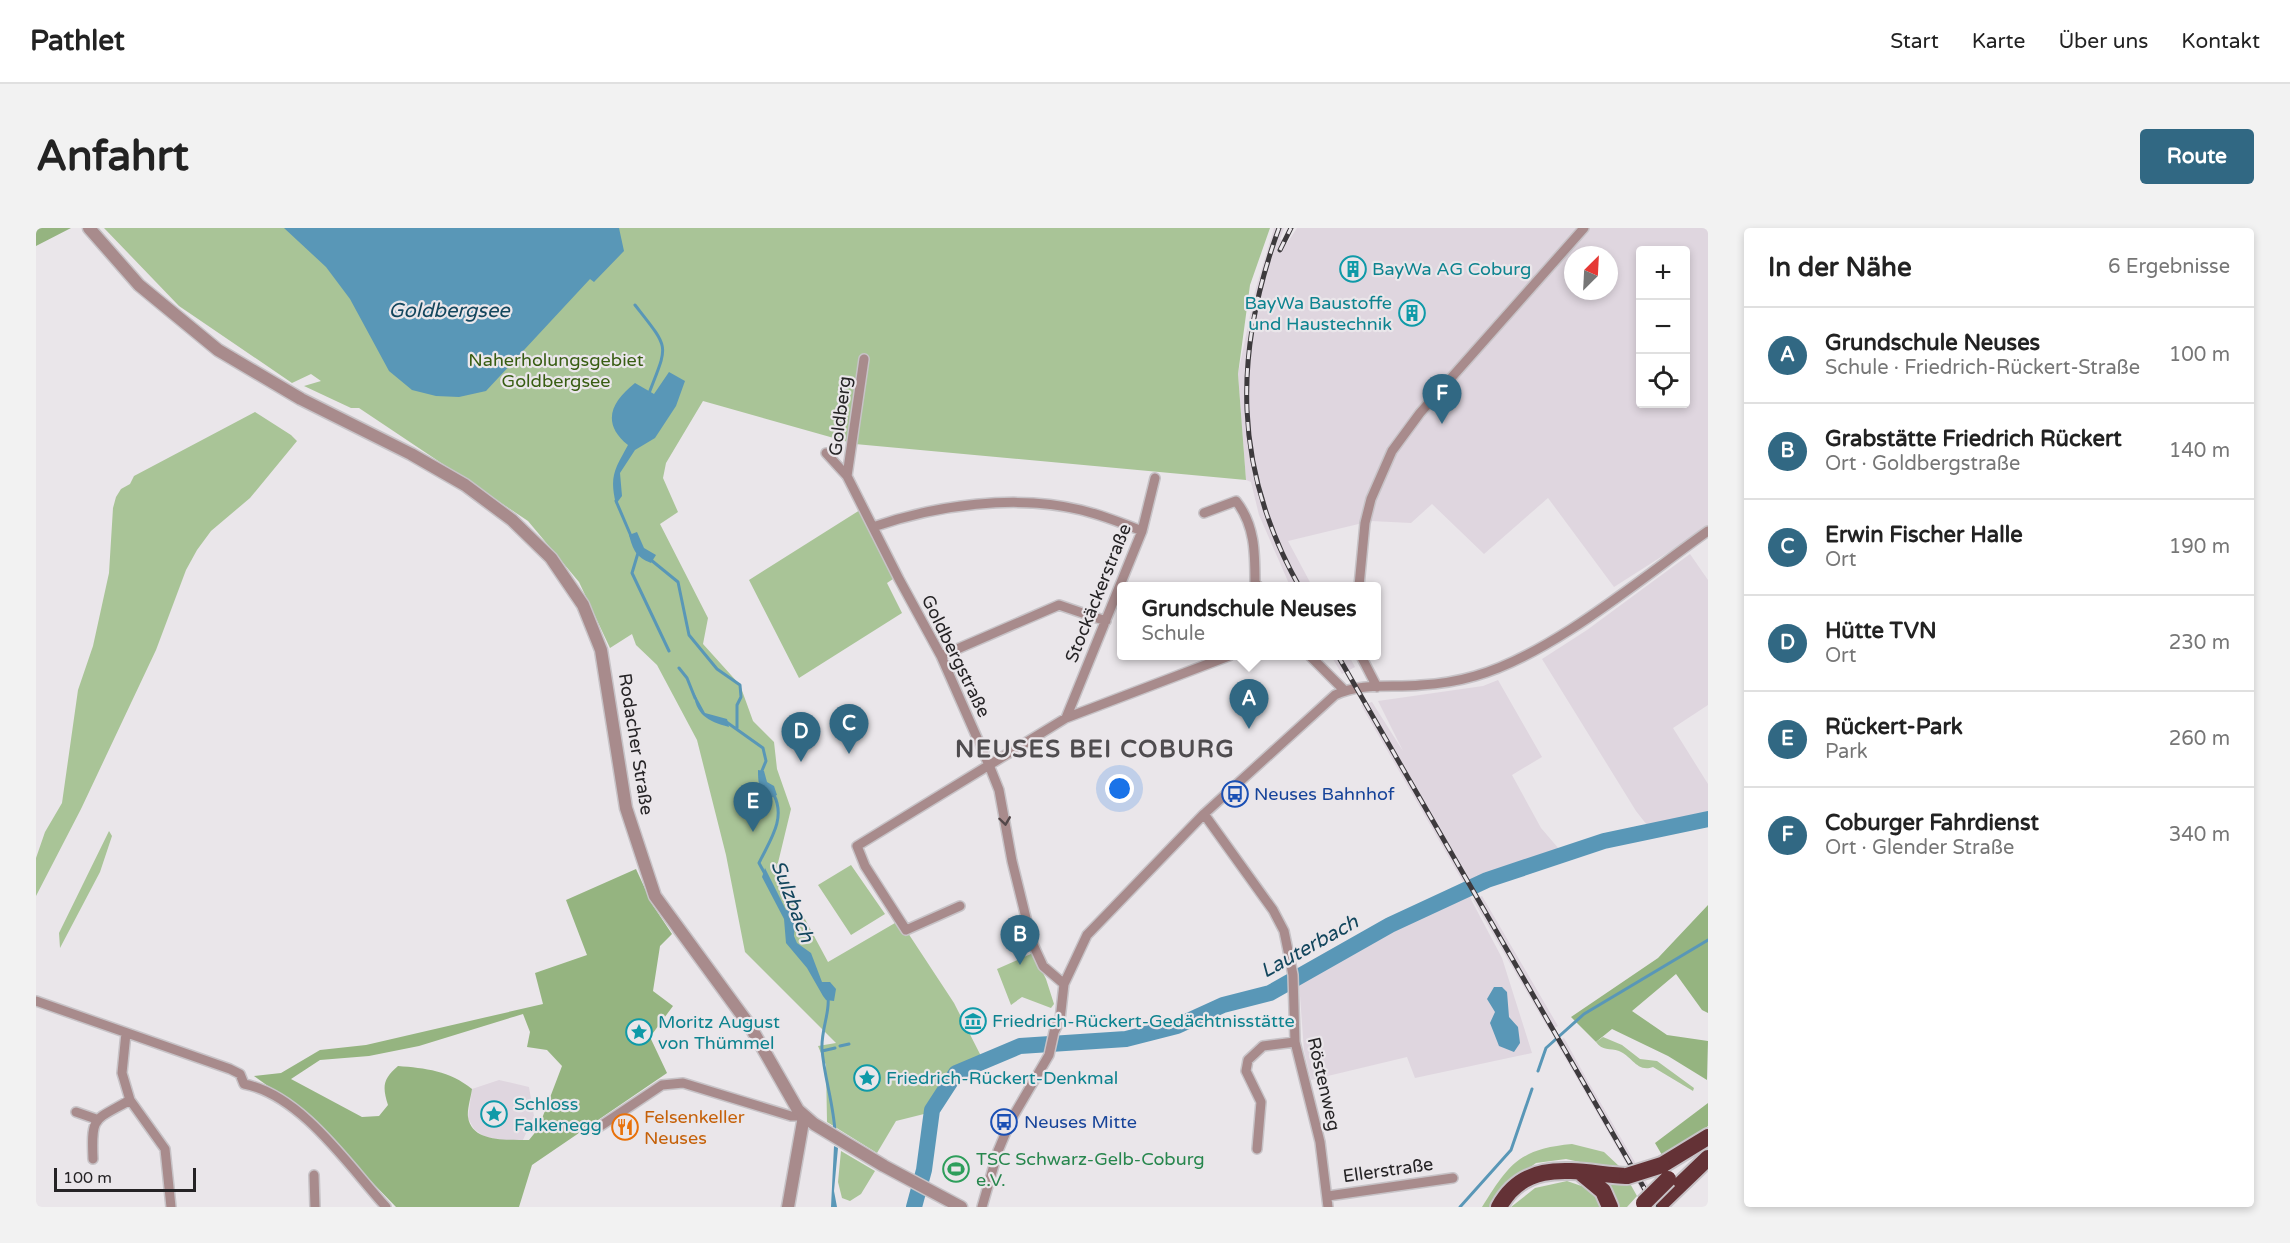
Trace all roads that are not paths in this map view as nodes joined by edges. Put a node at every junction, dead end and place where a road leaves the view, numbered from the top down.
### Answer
1 (89, 228) edge
2 (1584, 228) edge
3 (864, 359) dead end
4 (826, 453) dead end
5 (848, 476) junction
6 (1155, 478) dead end
7 (1204, 513) dead end
8 (873, 527) junction
9 (1142, 531) junction
10 (1708, 531) edge
11 (1122, 582) edge
12 (1255, 582) edge
13 (1359, 582) edge
14 (1117, 594) edge
15 (1106, 621) junction
16 (941, 656) junction
17 (1218, 660) edge
18 (1314, 660) edge
19 (1363, 660) edge
20 (1377, 687) junction
21 (1345, 691) junction
22 (1066, 718) junction
23 (989, 765) junction
24 (1204, 814) junction
25 (960, 906) dead end
26 (1064, 984) junction
27 (36, 1001) edge
28 (126, 1033) junction
29 (1295, 1042) junction
30 (130, 1100) junction
31 (76, 1112) dead end
32 (804, 1116) junction
33 (96, 1119) junction
34 (596, 1129) dead end
35 (1708, 1137) edge
36 (1708, 1142) edge
37 (1257, 1149) dead end
38 (1708, 1158) edge
39 (93, 1159) dead end
40 (1579, 1172) junction
41 (314, 1175) dead end
42 (1453, 1178) dead end
43 (1668, 1178) junction
44 (1328, 1196) junction
45 (1648, 1206) edge
46 (171, 1207) edge
47 (315, 1207) edge
48 (386, 1207) edge
49 (788, 1207) edge
50 (961, 1207) edge
51 (982, 1207) edge
52 (1328, 1207) edge
53 (1499, 1207) edge
54 (1610, 1207) edge

1 - 32 street, Rodacher Straße
2 - 13 street
3 - 5 street, Goldberg
4 - 5 street, Goldbergstraße
5 - 8 street, Goldbergstraße
6 - 9 street, Stockäckerstraße
7 - 12 street
8 - 9 street
8 - 16 street, Goldbergstraße
9 - 11 street, Stockäckerstraße
10 - 20 street
14 - 15 street, Stockäckerstraße
15 - 16 street
15 - 22 street, Stockäckerstraße
16 - 23 street, Goldbergstraße
17 - 22 street
18 - 21 street
19 - 20 street
20 - 21 street
21 - 24 street
22 - 23 street
23 - 25 street
23 -> 26 street, Goldbergstraße
24 - 26 street
24 - 29 street, Röstenweg
26 - 51 street
27 - 28 street
28 - 30 street
28 - 48 street
29 - 37 street
29 - 44 street, Röstenweg
30 - 33 street
30 - 46 street
31 - 33 street
32 - 34 street
32 - 49 street
32 - 50 street, Rodacher Straße
33 - 39 street
35 - 43 highway
36 - 43 highway
38 - 43 highway
40 - 43 highway, bridge
40 - 53 highway
40 - 54 highway
41 - 47 street
42 - 44 street, Ellerstraße
43 - 45 highway, bridge
44 - 52 street, Röstenweg

